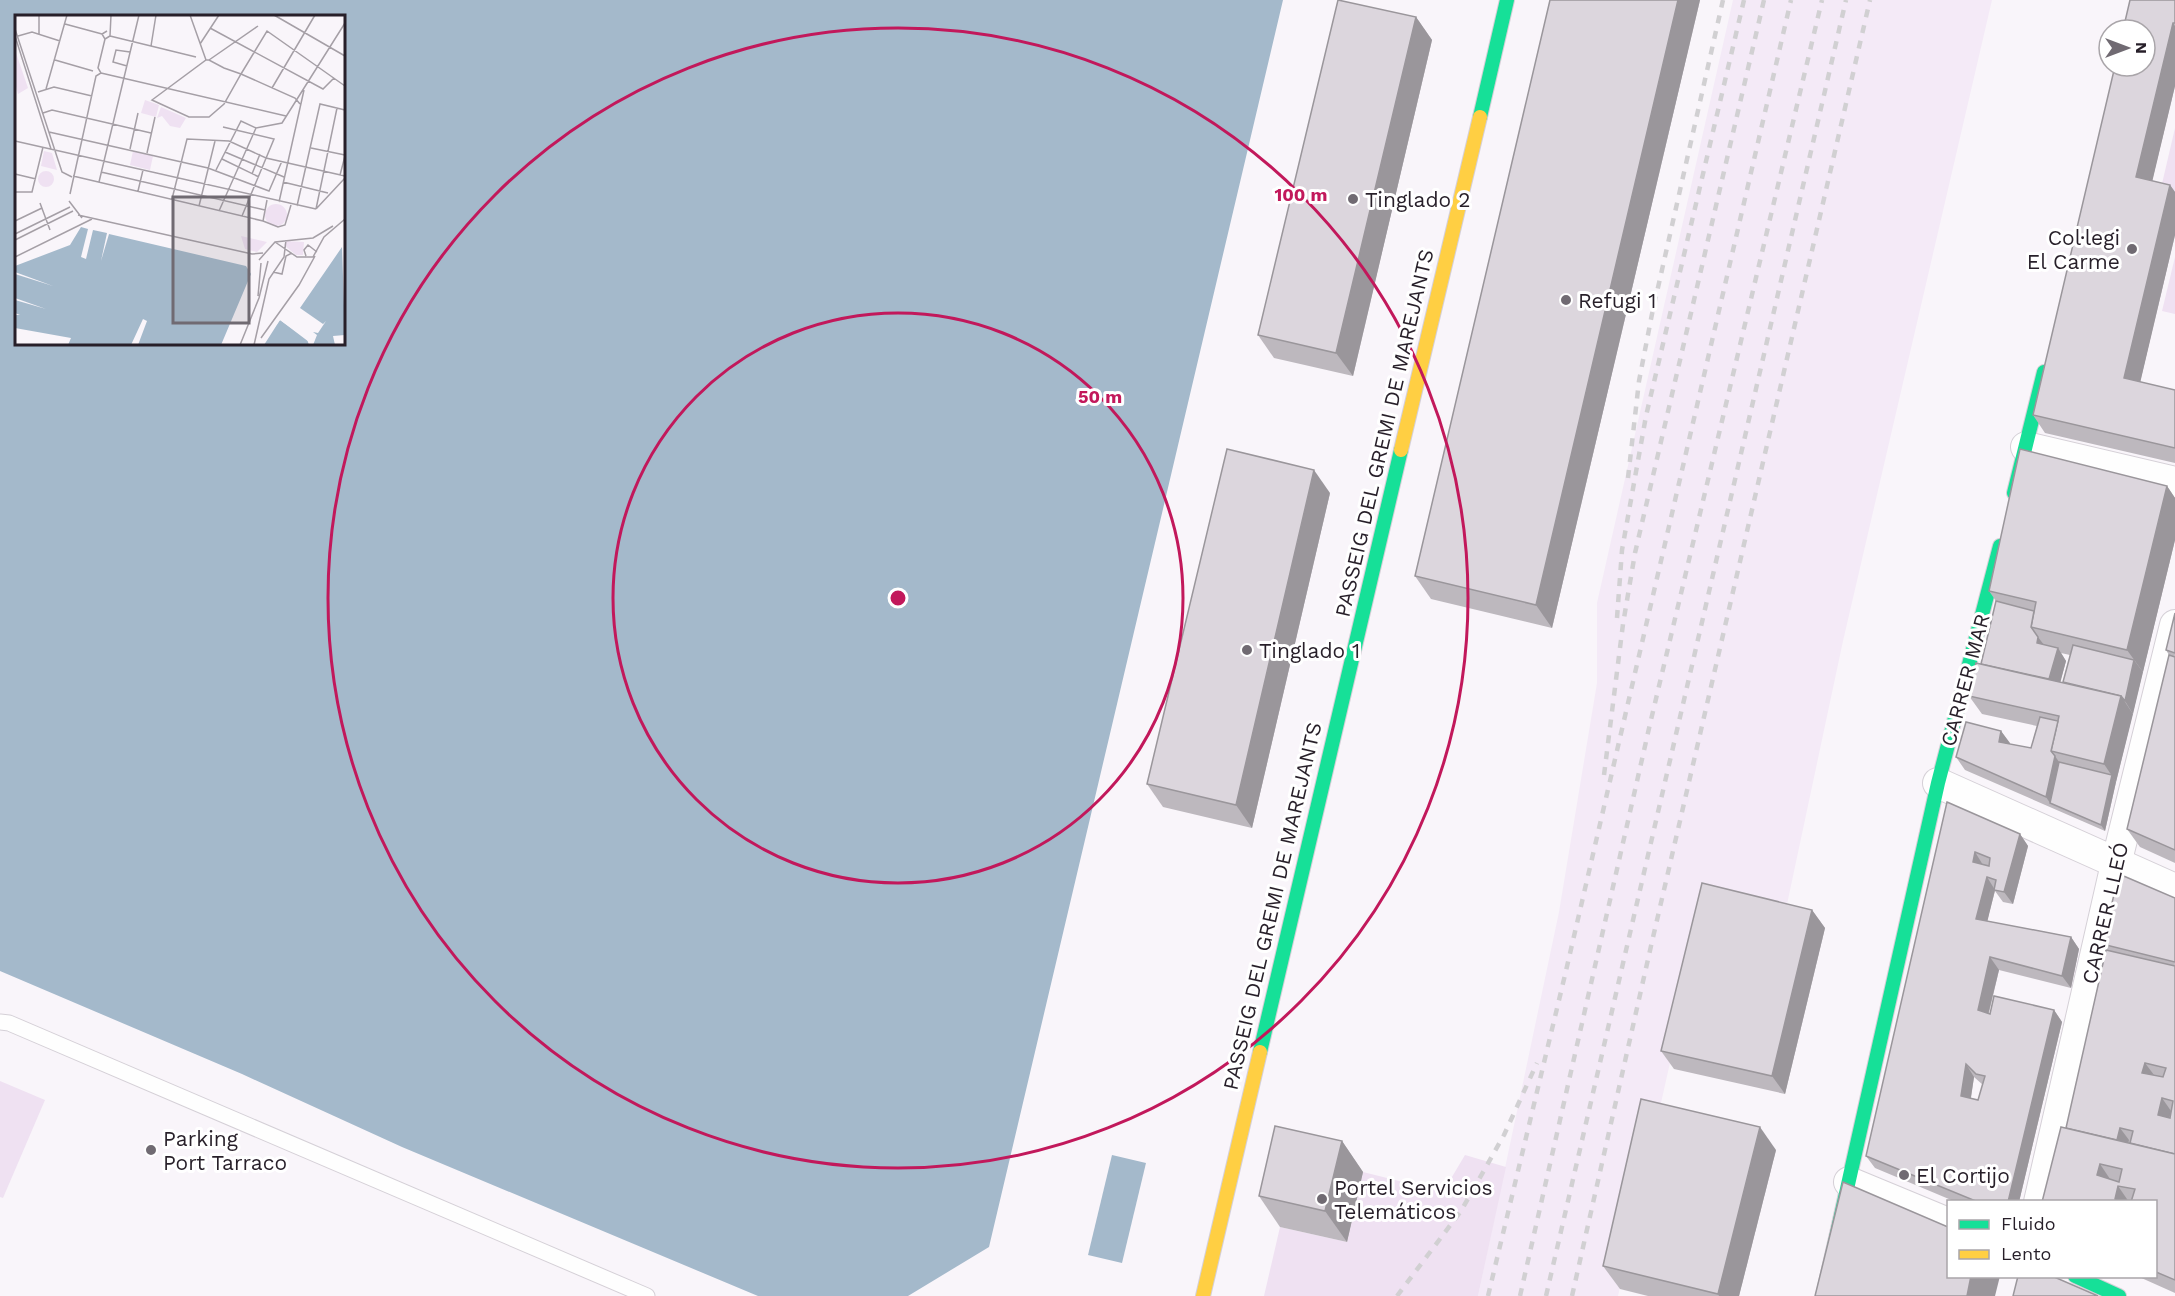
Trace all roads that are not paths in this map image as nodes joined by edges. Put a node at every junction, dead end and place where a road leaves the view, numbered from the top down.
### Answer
1 (1507, 0) edge
2 (2048, 355) edge
3 (2026, 447) junction
4 (2175, 482) edge
5 (2011, 505) edge
6 (2005, 528) edge
7 (2175, 625) edge
8 (1938, 783) junction
9 (2116, 864) junction
10 (2175, 889) edge
11 (0, 1022) edge
12 (1849, 1182) junction
13 (2039, 1200) edge
14 (1947, 1223) edge
15 (2079, 1278) edge
16 (647, 1296) edge
17 (1203, 1296) edge
18 (1823, 1296) edge
19 (2119, 1296) edge

1 - 17 street, PASSEIG DEL GREMI DE MAREJANTS
2 - 3 street
3 - 4 street
3 - 5 street
6 - 8 street, CARRER MAR
7 - 9 street, CARRER LLEÓ
8 - 9 street
8 - 12 street, CARRER MAR
9 - 10 street
9 - 13 street, CARRER LLEÓ
11 - 16 lane
12 - 14 street
12 - 18 street, CARRER MAR
15 - 19 street

